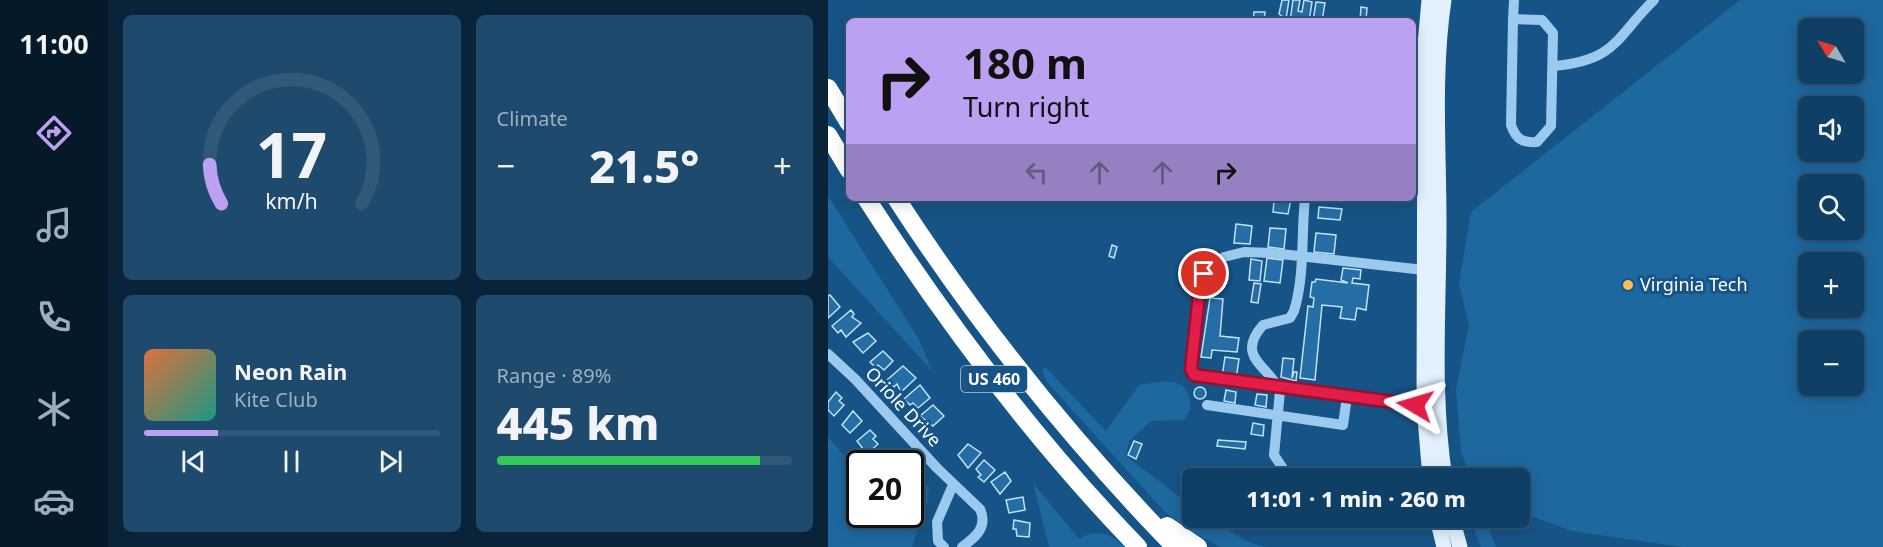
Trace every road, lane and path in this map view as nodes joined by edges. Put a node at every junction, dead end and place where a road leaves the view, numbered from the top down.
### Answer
1 (1429, 0) edge
2 (1444, 0) edge
3 (1514, 0) edge
4 (1654, 0) edge
5 (1513, 19) junction
6 (1554, 66) junction
7 (828, 88) edge
8 (846, 118) edge
9 (828, 135) edge
10 (846, 165) edge
11 (868, 201) edge
12 (898, 201) edge
13 (1305, 201) edge
14 (1303, 258) junction
15 (1424, 270) junction
16 (828, 354) edge
17 (1279, 388) junction
18 (1347, 396) junction
19 (1207, 405) dead end
20 (1432, 406) junction
21 (1277, 417) junction
22 (1283, 468) edge
23 (1430, 468) edge
24 (1443, 468) edge
25 (953, 484) junction
26 (1134, 504) junction
27 (1439, 528) edge
28 (1455, 528) edge
29 (944, 547) edge
30 (962, 547) edge
31 (1138, 547) edge
32 (1175, 547) edge
33 (1198, 547) edge
34 (1444, 547) edge
35 (1460, 547) edge

1 - 15 main road
2 - 20 main road
3 - 5 street
4 - 6 street
5 - 6 street
5 - 6 street
7 - 8 highway
9 - 10 highway
11 - 31 highway, US 460
12 - 26 highway, US 460
13 - 14 street
14 - 15 street
14 - 17 street
14 - 17 street
15 - 20 main road
16 - 25 street, Oriole Drive
17 - 18 street
17 - 21 street
18 - 20 street
18 - 21 street
19 - 21 street
20 - 23 main road
20 - 24 main road
21 - 22 street
25 - 29 street
25 - 30 street, Oriole Drive
26 - 32 highway, US 460
26 - 33 highway
27 - 34 main road
28 - 35 main road

